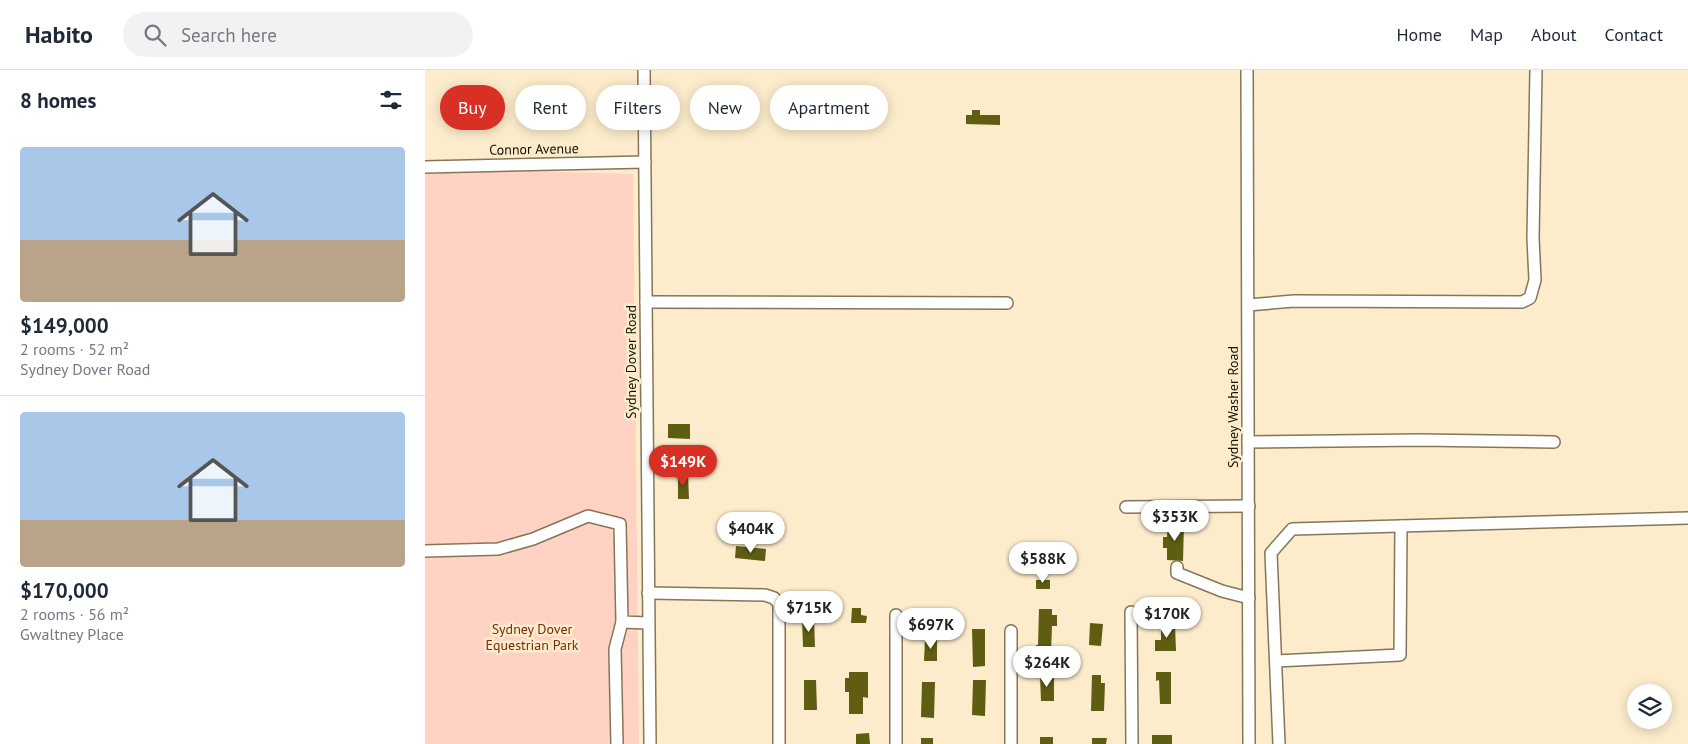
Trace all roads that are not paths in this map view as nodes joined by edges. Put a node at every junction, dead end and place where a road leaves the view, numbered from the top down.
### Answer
1 (645, 70) edge
2 (1247, 70) edge
3 (1536, 70) edge
4 (645, 162) junction
5 (425, 167) edge
6 (646, 302) junction
7 (1007, 303) dead end
8 (1248, 305) junction
9 (1248, 442) junction
10 (1554, 442) dead end
11 (1249, 506) junction
12 (1126, 507) dead end
13 (1688, 518) edge
14 (1401, 526) junction
15 (425, 551) edge
16 (1177, 567) dead end
17 (648, 593) junction
18 (1249, 598) junction
19 (1131, 612) dead end
20 (896, 615) dead end
21 (622, 622) junction
22 (648, 622) junction
23 (1011, 631) dead end
24 (1276, 661) junction
25 (617, 744) edge
26 (650, 744) edge
27 (779, 744) edge
28 (896, 744) edge
29 (1011, 744) edge
30 (1132, 744) edge
31 (1249, 744) edge
32 (1279, 744) edge

1 - 4 street, Sydney Dover Road
2 - 8 street, Sydney Washer Road
3 - 8 street
4 - 5 street, Connor Avenue
4 - 6 street, Sydney Dover Road
6 - 7 street
6 - 17 street, Sydney Dover Road
8 - 9 street, Sydney Washer Road
9 - 10 street
9 - 11 street, Sydney Washer Road
11 - 12 street
11 - 18 street, Sydney Washer Road
13 - 14 street
14 - 24 street
14 - 24 street
15 - 21 street
16 - 18 street
17 - 22 street, Sydney Dover Road
17 - 27 street
18 - 31 street, Sydney Washer Road
19 - 30 street
20 - 28 street
21 - 22 street
21 - 25 street
22 - 26 street, Sydney Dover Road
23 - 29 street
24 - 32 street

